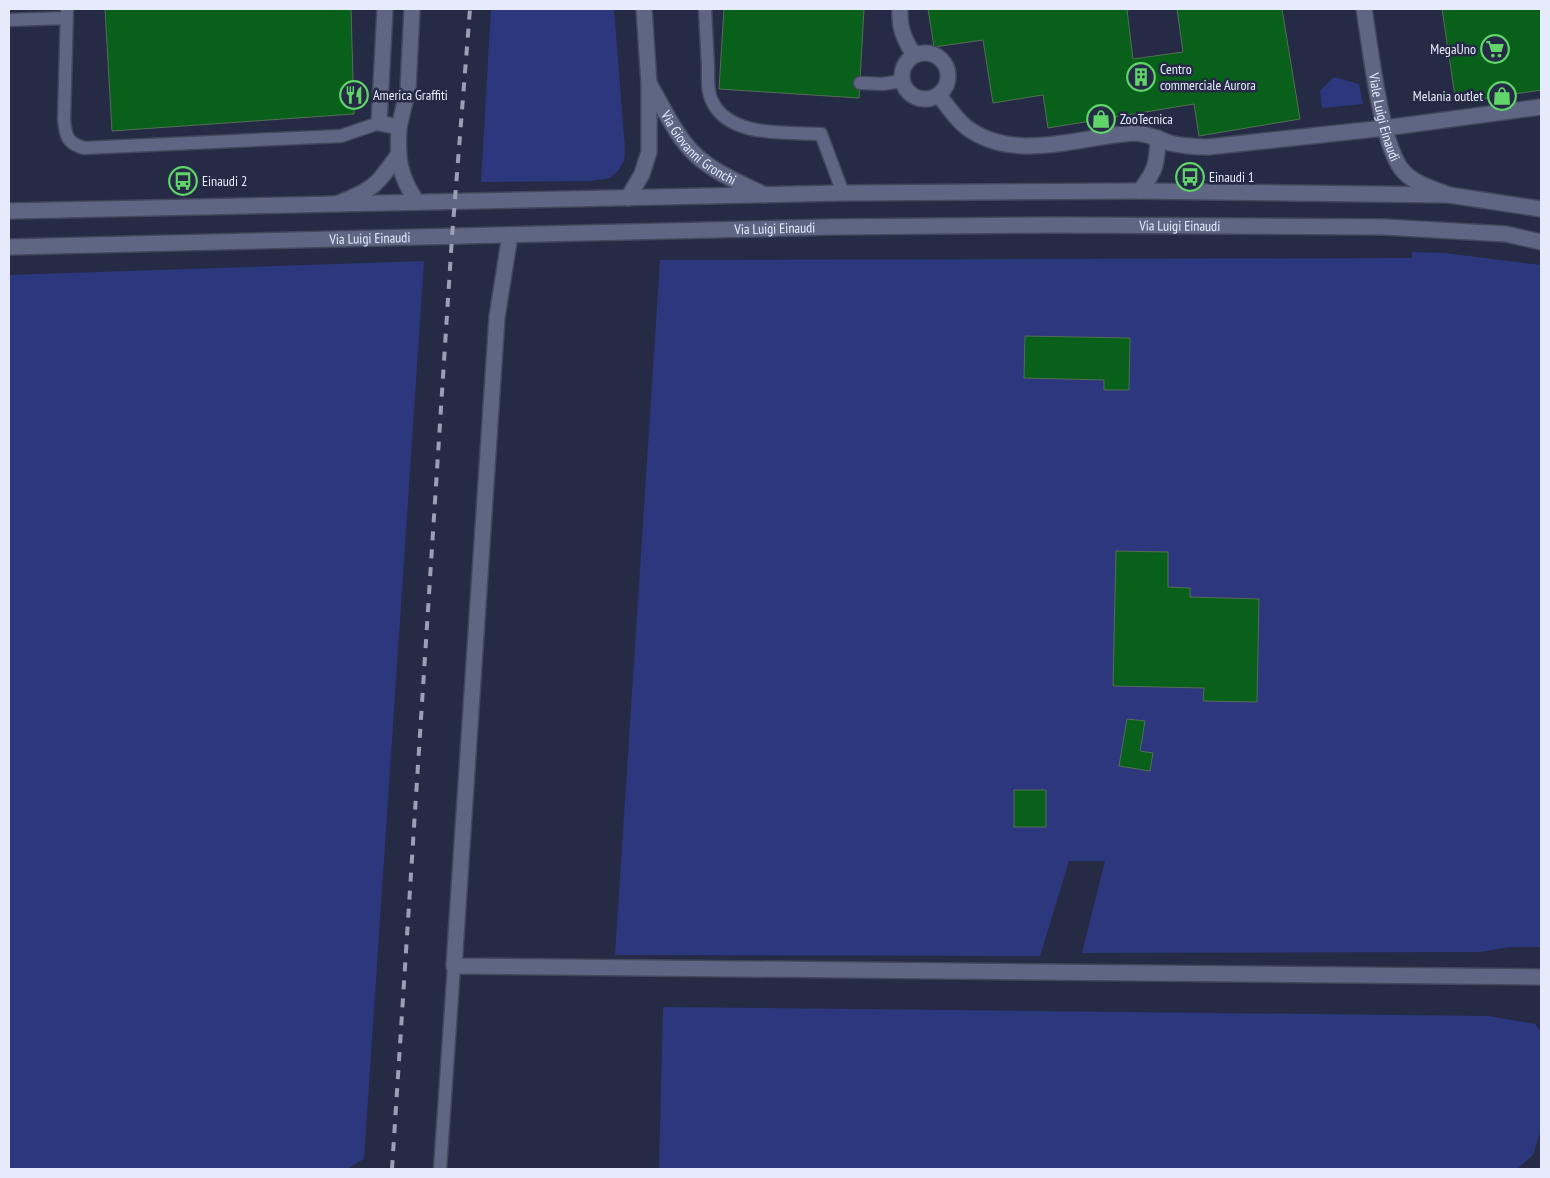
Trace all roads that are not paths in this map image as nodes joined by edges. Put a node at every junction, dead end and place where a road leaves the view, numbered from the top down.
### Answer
1 (385, 9) edge
2 (412, 9) edge
3 (644, 9) edge
4 (705, 9) edge
5 (900, 9) edge
6 (1364, 9) edge
7 (66, 13) edge
8 (9, 20) edge
9 (914, 55) junction
10 (902, 81) junction
11 (860, 83) dead end
12 (649, 84) junction
13 (939, 95) junction
14 (1541, 107) edge
15 (379, 124) junction
16 (399, 126) junction
17 (1385, 128) junction
18 (1158, 138) junction
19 (398, 155) junction
20 (1140, 191) junction
21 (843, 193) junction
22 (765, 195) junction
23 (1449, 195) junction
24 (628, 198) junction
25 (417, 202) junction
26 (335, 204) junction
27 (1541, 209) edge
28 (9, 211) edge
29 (510, 235) junction
30 (1541, 242) edge
31 (9, 247) edge
32 (454, 966) junction
33 (1541, 977) edge
34 (440, 1169) edge

1 - 15 street
2 - 16 street
3 - 12 street, Via Giovanni Gronchi
4 - 21 lane
5 - 9 street
6 - 17 street, Viale Luigi Einaudi
7 - 8 lane
7 - 15 lane
9 - 10 street
9 - 13 street
10 - 11 lane
10 - 13 street
12 - 22 street, Via Giovanni Gronchi
12 - 24 street, Via Giovanni Gronchi
13 - 18 street
14 - 17 street
15 - 16 street
16 - 19 street
17 - 18 street
17 - 23 street, Viale Luigi Einaudi
18 - 20 street
19 - 25 street
19 - 26 street
20 - 21 street
20 - 23 street
21 - 22 street
22 - 24 street
23 - 27 street
24 - 25 street
25 - 26 street
26 - 28 street
29 - 30 street, Via Luigi Einaudi
29 - 31 street, Via Luigi Einaudi
29 - 32 street
32 - 33 street
32 - 34 lane

